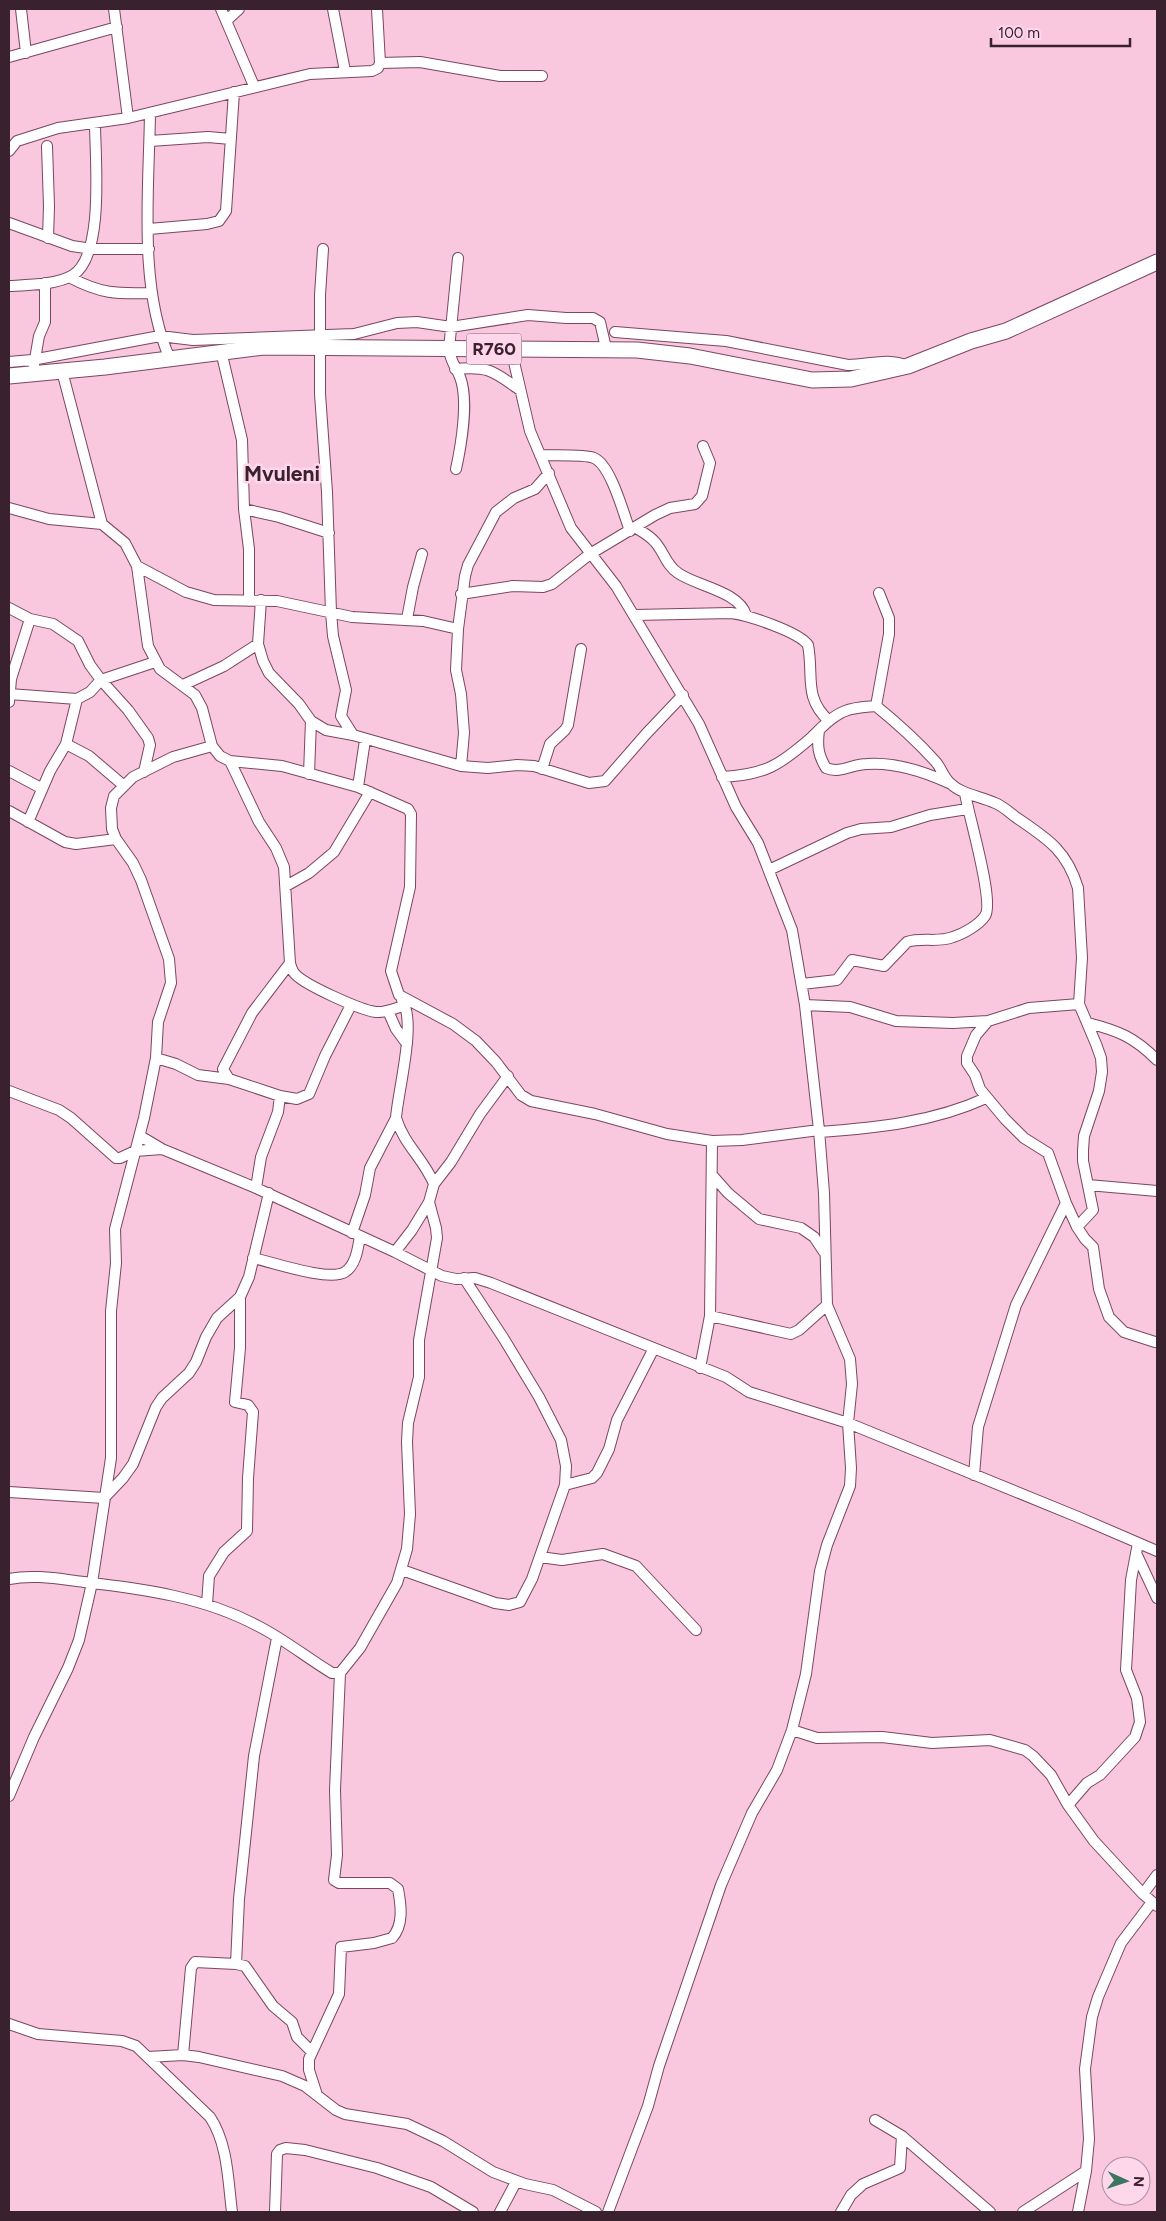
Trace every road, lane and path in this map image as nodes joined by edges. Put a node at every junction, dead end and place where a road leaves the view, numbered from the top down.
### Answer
1 (21, 9) edge
2 (114, 9) edge
3 (221, 9) edge
4 (239, 9) edge
5 (333, 9) edge
6 (377, 9) edge
7 (226, 21) junction
8 (117, 27) junction
9 (26, 53) junction
10 (9, 56) edge
11 (380, 63) junction
12 (345, 72) junction
13 (542, 76) dead end
14 (254, 86) junction
15 (234, 92) junction
16 (150, 113) junction
17 (128, 118) junction
18 (94, 122) junction
19 (231, 139) junction
20 (150, 141) junction
21 (47, 146) dead end
22 (9, 151) edge
23 (9, 223) edge
24 (149, 229) junction
25 (48, 238) junction
26 (92, 249) junction
27 (149, 249) junction
28 (323, 249) dead end
29 (458, 258) dead end
30 (1157, 262) edge
31 (69, 277) junction
32 (45, 283) junction
33 (9, 286) edge
34 (151, 293) junction
35 (600, 322) junction
36 (451, 327) junction
37 (615, 332) junction
38 (160, 336) junction
39 (320, 341) junction
40 (267, 342) junction
41 (606, 343) junction
42 (449, 349) junction
43 (511, 349) junction
44 (221, 351) junction
45 (170, 359) junction
46 (9, 362) edge
47 (34, 366) junction
48 (908, 366) junction
49 (455, 369) junction
50 (62, 371) junction
51 (9, 376) edge
52 (520, 390) junction
53 (703, 446) dead end
54 (540, 455) junction
55 (456, 470) dead end
56 (549, 474) junction
57 (9, 508) edge
58 (244, 509) junction
59 (102, 524) junction
60 (633, 529) junction
61 (329, 533) junction
62 (422, 554) dead end
63 (590, 554) junction
64 (137, 566) junction
65 (879, 593) dead end
66 (461, 594) junction
67 (261, 600) junction
68 (249, 601) junction
69 (9, 608) edge
70 (331, 612) junction
71 (634, 615) junction
72 (746, 615) junction
73 (30, 619) junction
74 (407, 619) junction
75 (458, 629) junction
76 (258, 644) junction
77 (581, 649) dead end
78 (155, 662) junction
79 (100, 680) junction
80 (183, 685) junction
81 (682, 696) junction
82 (9, 697) edge
83 (77, 699) junction
84 (876, 706) junction
85 (311, 721) junction
86 (829, 721) junction
87 (326, 730) junction
88 (819, 730) junction
89 (353, 736) junction
90 (365, 740) junction
91 (66, 744) junction
92 (311, 744) junction
93 (212, 746) junction
94 (230, 760) junction
95 (461, 766) junction
96 (542, 769) junction
97 (9, 771) edge
98 (144, 772) junction
99 (309, 774) junction
100 (722, 778) junction
101 (949, 783) junction
102 (123, 785) junction
103 (358, 787) junction
104 (41, 788) junction
105 (370, 792) junction
106 (965, 792) junction
107 (967, 809) junction
108 (9, 811) edge
109 (28, 822) junction
110 (116, 839) junction
111 (769, 870) junction
112 (286, 886) junction
113 (290, 963) junction
114 (802, 984) junction
115 (399, 995) junction
116 (1079, 1004) junction
117 (352, 1005) junction
118 (406, 1005) junction
119 (805, 1005) junction
120 (388, 1011) junction
121 (988, 1022) junction
122 (1088, 1024) junction
123 (407, 1044) junction
124 (156, 1058) junction
125 (1157, 1060) edge
126 (221, 1073) junction
127 (508, 1076) junction
128 (9, 1091) edge
129 (280, 1096) junction
130 (986, 1098) junction
131 (396, 1118) junction
132 (820, 1131) junction
133 (140, 1136) junction
134 (712, 1141) junction
135 (162, 1149) junction
136 (135, 1151) junction
137 (712, 1175) junction
138 (434, 1184) junction
139 (1088, 1185) junction
140 (256, 1188) junction
141 (1157, 1191) edge
142 (269, 1193) junction
143 (429, 1202) junction
144 (1066, 1203) junction
145 (1077, 1227) junction
146 (356, 1234) junction
147 (395, 1252) junction
148 (825, 1256) junction
149 (253, 1258) junction
150 (432, 1270) junction
151 (464, 1278) junction
152 (240, 1297) junction
153 (827, 1305) junction
154 (710, 1316) junction
155 (1156, 1342) dead end
156 (653, 1350) junction
157 (700, 1368) junction
158 (848, 1423) junction
159 (974, 1475) junction
160 (565, 1485) junction
161 (9, 1492) edge
162 (104, 1498) junction
163 (1137, 1548) junction
164 (1157, 1551) edge
165 (540, 1557) junction
166 (402, 1570) junction
167 (9, 1579) edge
168 (92, 1583) junction
169 (1157, 1598) edge
170 (207, 1604) junction
171 (696, 1630) dead end
172 (277, 1638) junction
173 (340, 1673) junction
174 (792, 1730) junction
175 (9, 1796) edge
176 (1068, 1805) junction
177 (1157, 1875) edge
178 (1143, 1894) junction
179 (1154, 1904) edge
180 (236, 1964) junction
181 (9, 2024) edge
182 (312, 2052) junction
183 (184, 2055) junction
184 (148, 2057) junction
185 (317, 2095) junction
186 (875, 2120) dead end
187 (902, 2136) junction
188 (1086, 2171) junction
189 (516, 2182) junction
190 (232, 2212) edge
191 (276, 2212) edge
192 (473, 2212) edge
193 (500, 2212) edge
194 (596, 2212) edge
195 (608, 2212) edge
196 (841, 2212) edge
197 (990, 2212) edge
198 (1023, 2212) edge
199 (1078, 2212) edge

1 - 9 street
2 - 8 street
3 - 7 street
4 - 7 street
5 - 12 street
6 - 11 street
7 - 14 street
8 - 9 street
8 - 17 street
9 - 10 street
11 - 12 street
11 - 13 street
12 - 14 street
14 - 15 street
15 - 16 street
15 - 19 street
16 - 17 street
16 - 20 street
17 - 18 street
18 - 22 street
18 - 26 street
19 - 20 street
19 - 24 street
20 - 24 street
21 - 25 street
23 - 25 street
24 - 27 street
25 - 26 street
26 - 27 street
26 - 31 street
27 - 34 street
28 - 39 street
29 - 36 street
30 - 48 main road, R760
31 - 32 street
31 - 34 street
32 - 33 street
32 - 47 street
34 - 38 street
35 - 36 street
35 - 37 street
35 - 41 street
36 - 39 street
36 - 42 street
37 - 41 street
37 - 48 street
38 - 40 street
38 - 45 street
38 - 47 street
39 - 40 main road, R760
39 - 42 main road, R760
39 - 61 street
40 - 44 main road, R760
41 - 43 main road, R760
41 - 48 main road, R760
42 - 43 main road, R760
42 - 49 street
43 - 52 street
44 - 45 main road, R760
44 - 58 street
45 - 50 main road, R760
46 - 47 street
47 - 50 main road, R760
47 - 51 main road, R760
49 - 52 street
49 - 55 street
50 - 59 street
52 - 54 street
53 - 60 street
54 - 56 street
54 - 60 street
56 - 63 street
56 - 66 street
57 - 59 street
58 - 61 street
58 - 68 street
59 - 64 street
60 - 63 street
60 - 72 street
61 - 70 street
62 - 74 street
63 - 66 street
63 - 71 street
64 - 68 street
64 - 78 street
65 - 84 street
66 - 75 street
67 - 68 street
67 - 70 street
67 - 76 street
69 - 73 street
70 - 74 street
70 - 89 street
71 - 72 street
71 - 81 street
72 - 86 street
73 - 79 street
73 - 82 street
74 - 75 street
75 - 95 street
76 - 80 street
76 - 85 street
77 - 96 street
78 - 79 street
78 - 80 street
79 - 83 street
79 - 98 street
80 - 93 street
81 - 96 street
81 - 100 street
82 - 83 street
83 - 91 street
84 - 86 street
84 - 101 street
85 - 87 street
85 - 92 street
86 - 88 street
87 - 89 street
87 - 92 street
88 - 100 street
88 - 101 street
89 - 90 street
90 - 95 street
90 - 103 street
91 - 102 street
91 - 104 street
92 - 99 street
93 - 94 street
93 - 98 street
94 - 99 street
94 - 112 street
95 - 96 street
97 - 104 street
98 - 102 street
99 - 103 street
100 - 111 street
101 - 106 street
102 - 110 street
103 - 105 street
104 - 109 street
105 - 112 street
105 - 115 street
106 - 107 street
106 - 116 street
107 - 111 street
107 - 114 street
108 - 109 street
109 - 110 street
110 - 124 street
111 - 114 street
112 - 113 street
113 - 117 street
113 - 126 street
114 - 119 street
115 - 118 street
115 - 127 street
116 - 121 street
116 - 122 street
117 - 120 street
117 - 129 street
118 - 120 street
118 - 123 street
119 - 121 street
119 - 132 street
120 - 123 street
121 - 130 street
122 - 125 street
122 - 139 street
123 - 131 street
124 - 126 street
124 - 133 street
126 - 129 street
127 - 134 street
127 - 138 street
128 - 136 street
129 - 140 street
130 - 132 street
130 - 144 street
131 - 138 street
131 - 146 street
132 - 134 street
132 - 148 street
133 - 135 street
133 - 136 street
134 - 137 street
135 - 136 street
135 - 140 street
136 - 162 street
137 - 148 street
137 - 154 street
138 - 143 street
139 - 141 street
139 - 145 street
140 - 142 street
142 - 146 street
142 - 149 street
143 - 147 street
143 - 150 street
144 - 145 street
144 - 159 street
145 - 155 street
146 - 147 street
146 - 149 street
147 - 150 street
148 - 153 street
149 - 152 street
150 - 151 street
150 - 166 street
151 - 156 street
151 - 160 street
152 - 162 street
152 - 170 street
153 - 154 street
153 - 158 street
154 - 157 street
156 - 157 street
156 - 160 street
157 - 158 street
158 - 159 street
158 - 174 street
159 - 163 street
160 - 165 street
161 - 162 street
162 - 168 street
163 - 164 street
163 - 169 street
163 - 176 street
165 - 166 street
165 - 171 street
166 - 173 street
167 - 168 street
168 - 170 street
168 - 175 street
170 - 172 street
172 - 173 street
172 - 180 street
173 - 182 street
174 - 176 street
174 - 195 street
176 - 178 street
177 - 178 street
178 - 179 street
179 - 188 street
180 - 182 street
180 - 183 street
181 - 184 street
182 - 185 street
183 - 184 street
183 - 185 street
184 - 190 street
185 - 189 street
186 - 187 street
187 - 196 street
187 - 197 street
188 - 198 street
188 - 199 street
189 - 193 street
189 - 194 street
191 - 192 street

